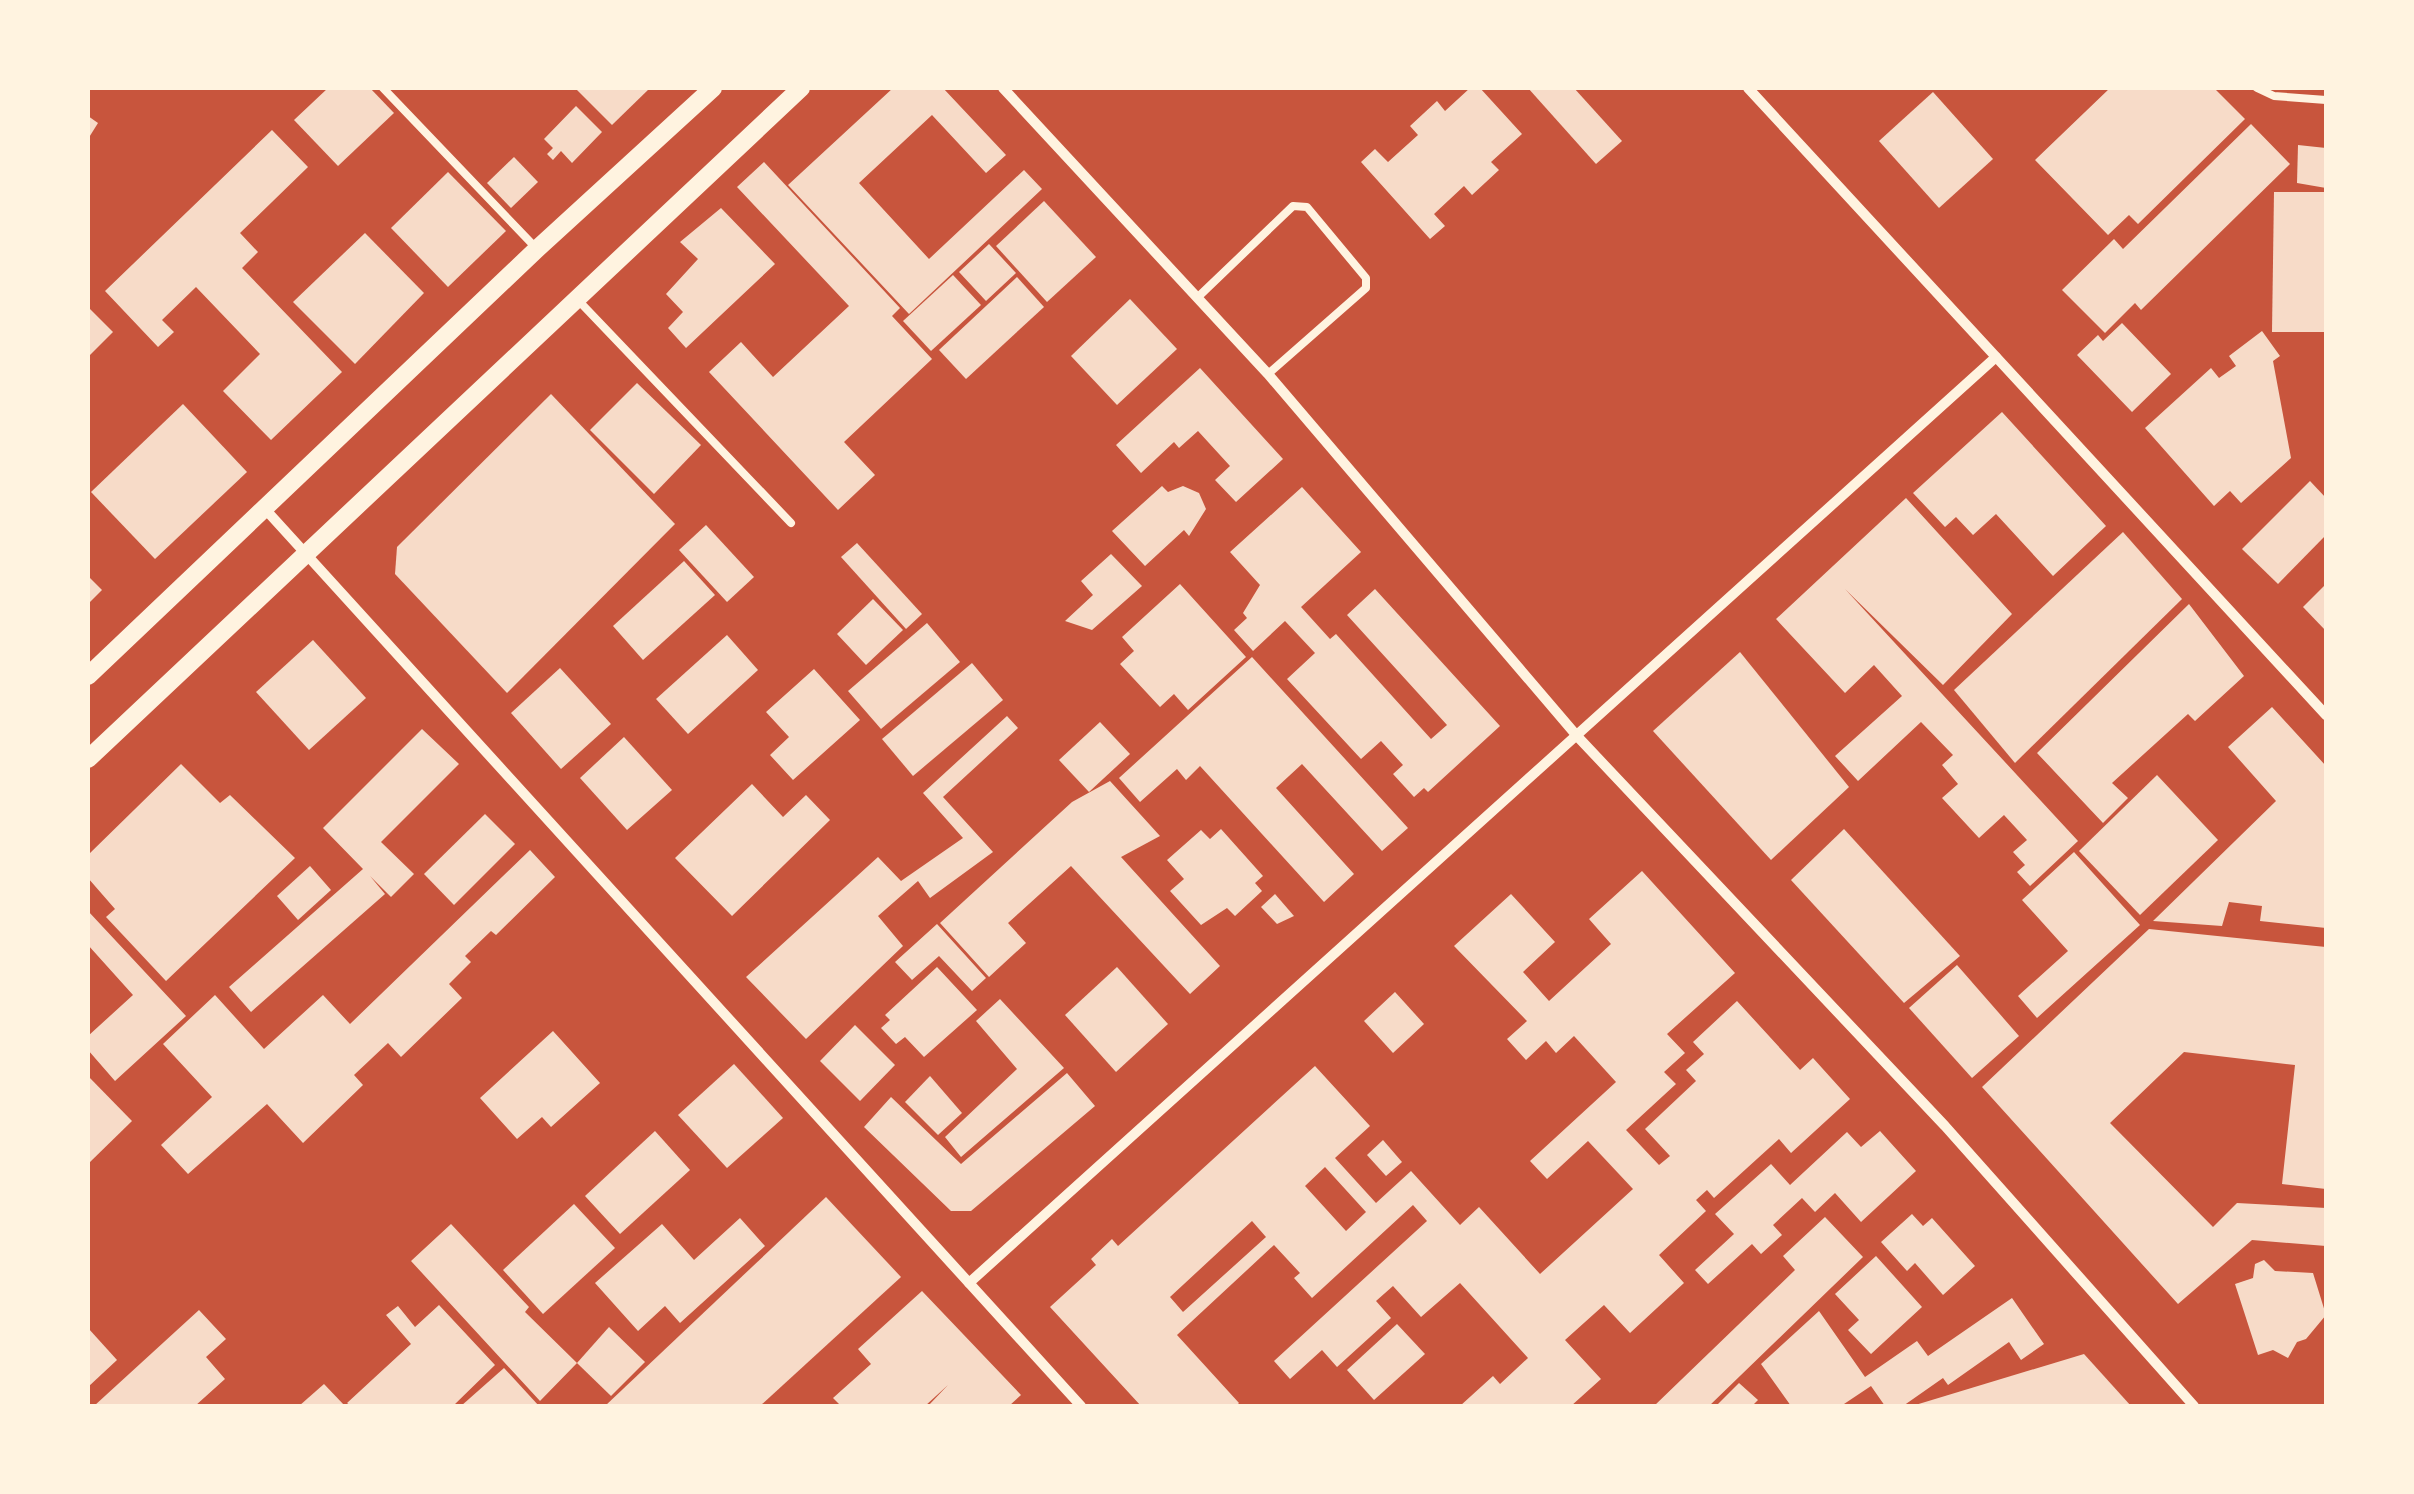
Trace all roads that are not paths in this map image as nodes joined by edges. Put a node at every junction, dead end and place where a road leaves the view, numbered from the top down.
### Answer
1 (383, 88) edge
2 (713, 88) edge
3 (801, 88) edge
4 (1003, 88) edge
5 (1748, 88) edge
6 (2256, 88) edge
7 (2326, 100) edge
8 (536, 249) junction
9 (576, 298) junction
10 (1197, 298) junction
11 (1996, 356) junction
12 (1268, 374) junction
13 (265, 509) junction
14 (791, 523) dead end
15 (306, 552) junction
16 (88, 676) edge
17 (2326, 716) edge
18 (1577, 736) junction
19 (88, 759) edge
20 (969, 1283) junction
21 (1081, 1406) edge
22 (2194, 1406) edge

1 - 8 lane
2 - 8 street
3 - 9 street
4 - 10 street
5 - 11 street
6 - 7 lane
8 - 13 street
9 - 14 lane
9 - 15 street
10 - 12 street
10 - 12 lane
11 - 17 street
11 - 18 street
12 - 18 street
13 - 15 street
13 - 16 street
15 - 19 street
15 - 20 street
18 - 20 street
18 - 22 street
20 - 21 street

